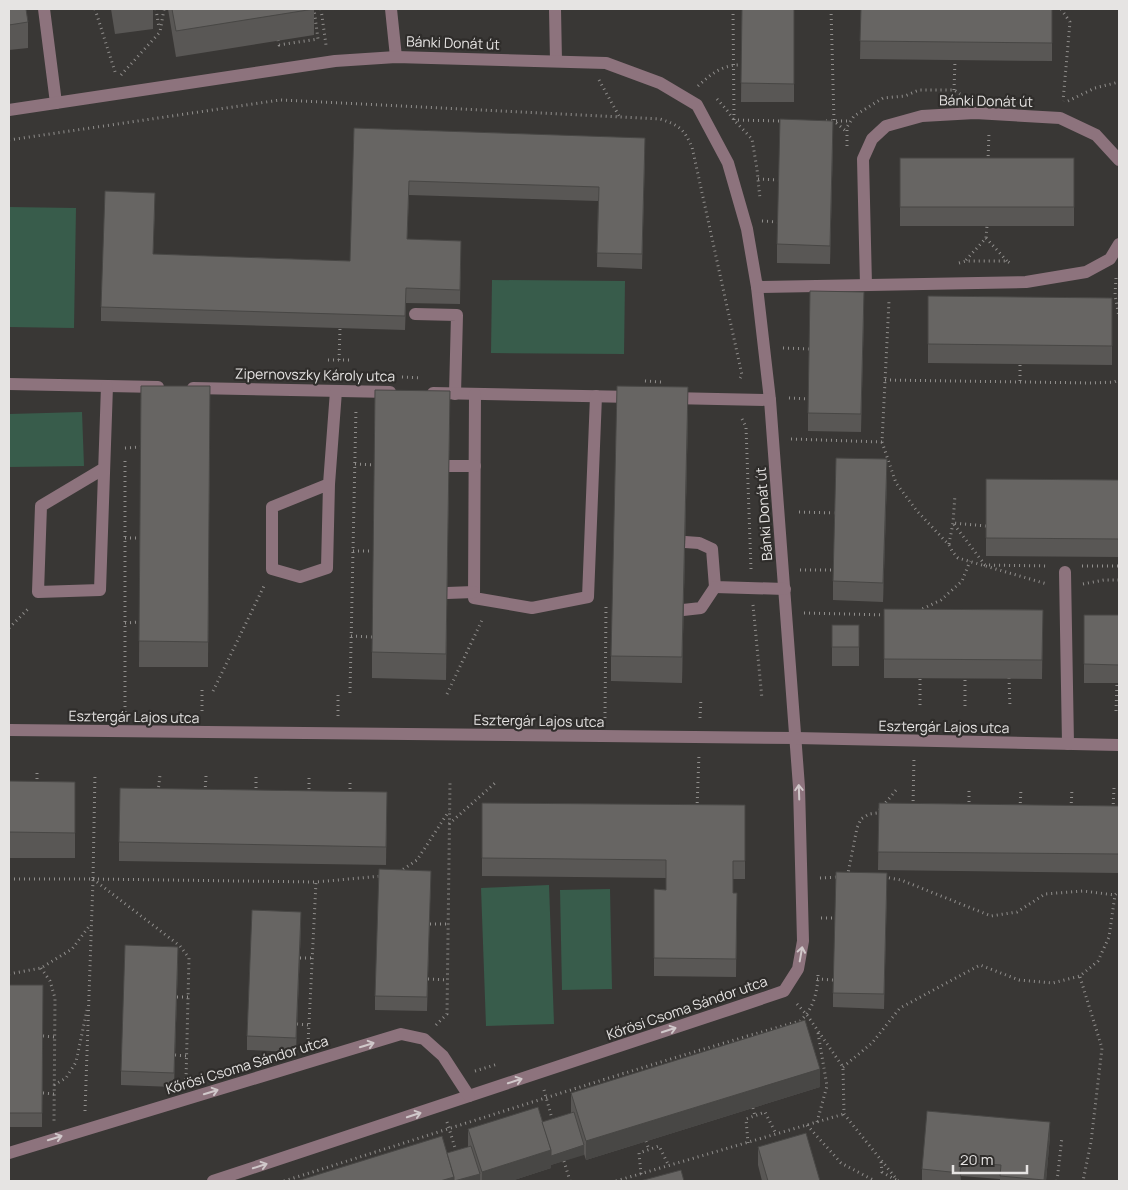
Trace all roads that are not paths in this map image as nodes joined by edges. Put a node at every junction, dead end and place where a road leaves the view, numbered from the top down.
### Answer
1 (44, 9) edge
2 (391, 9) edge
3 (555, 9) edge
4 (396, 57) junction
5 (556, 61) junction
6 (56, 103) junction
7 (9, 110) edge
8 (1119, 160) edge
9 (1119, 244) edge
10 (866, 285) junction
11 (757, 287) junction
12 (415, 314) dead end
13 (9, 384) edge
14 (106, 386) junction
15 (336, 391) junction
16 (406, 392) edge
17 (426, 393) edge
18 (455, 394) junction
19 (475, 394) junction
20 (596, 396) junction
21 (776, 399) junction
22 (449, 466) edge
23 (475, 466) junction
24 (103, 468) junction
25 (329, 484) junction
26 (685, 542) edge
27 (1065, 568) road end
28 (715, 587) junction
29 (785, 588) junction
30 (474, 592) junction
31 (447, 593) edge
32 (684, 610) edge
33 (9, 730) edge
34 (796, 738) junction
35 (1068, 744) junction
36 (1119, 745) edge
37 (469, 1096) junction
38 (9, 1153) edge
39 (213, 1181) edge

1 - 6 street
2 - 4 street
3 - 5 street
4 - 5 street, Bánki Donát út
4 - 6 street, Bánki Donát út
5 - 11 street, Bánki Donát út
6 - 7 street, Bánki Donát út
8 - 10 street, Bánki Donát út
9 - 10 street
10 - 11 street
11 - 21 street, Bánki Donát út
12 - 18 street
13 - 14 street, Zipernovszky Károly utca
14 - 15 street, Zipernovszky Károly utca
14 - 24 street
15 - 16 street, Zipernovszky Károly utca
15 - 25 street
17 - 18 street
18 - 19 street
19 - 20 street
19 - 23 street
20 - 21 street
20 - 30 street
21 - 29 street, Bánki Donát út
22 - 23 street
23 - 30 street
24 - 24 street
25 - 25 street
26 - 28 street
27 - 35 street
28 - 29 street
28 - 32 street
29 - 34 street, Bánki Donát út
30 - 31 street
33 - 34 street, Esztergár Lajos utca
34 - 35 street, Esztergár Lajos utca
37 -> 34 street, Kőrösi Csoma Sándor utca
35 - 36 street, Esztergár Lajos utca
38 -> 37 street, Kőrösi Csoma Sándor utca
39 -> 37 street, Kőrösi Csoma Sándor utca

